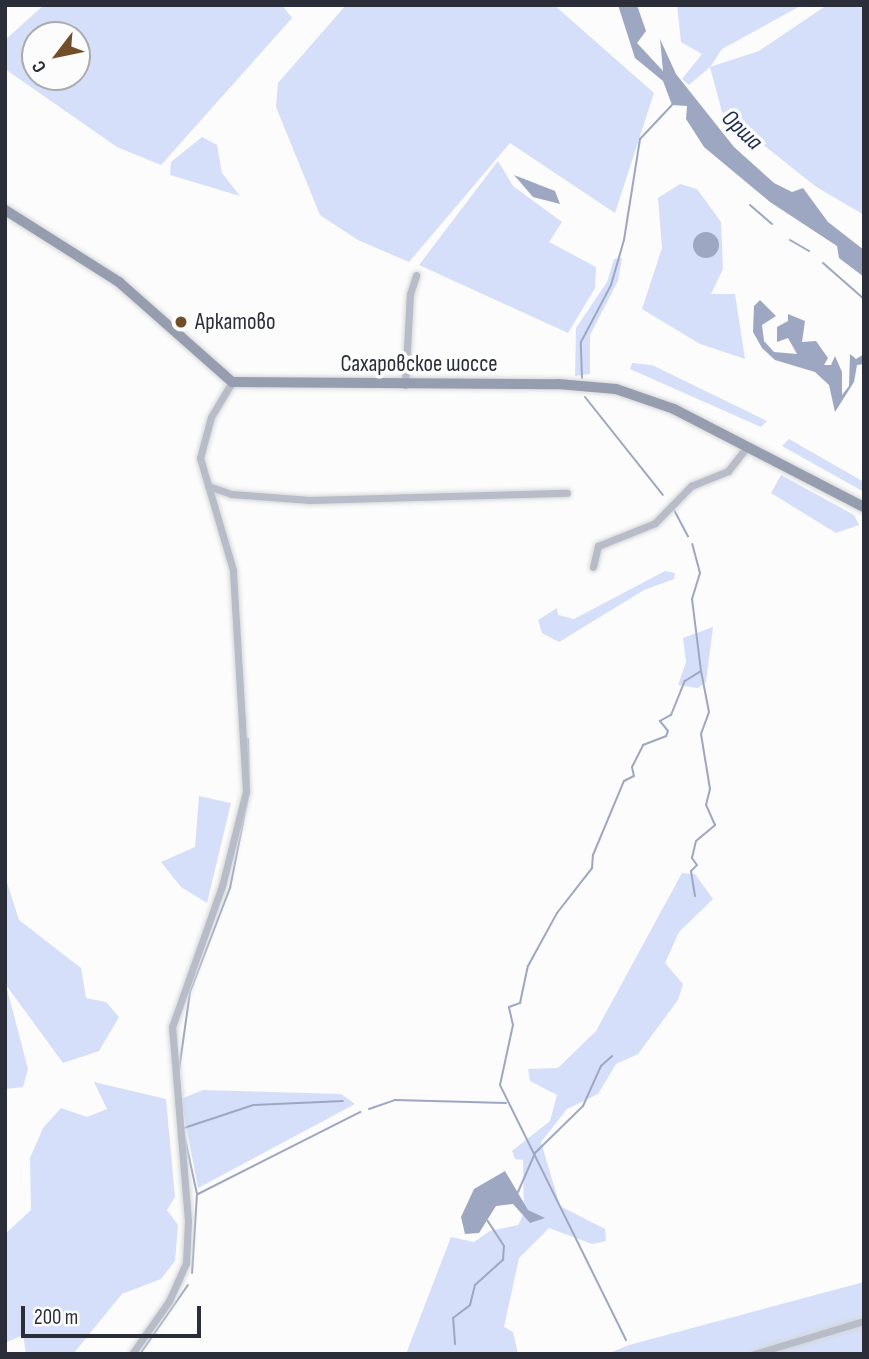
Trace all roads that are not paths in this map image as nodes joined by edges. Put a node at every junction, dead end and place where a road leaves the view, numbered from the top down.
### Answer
1 (5, 210) edge
2 (416, 275) dead end
3 (232, 382) junction
4 (405, 386) junction
5 (747, 447) junction
6 (208, 486) junction
7 (567, 493) dead end
8 (864, 507) edge
9 (593, 567) dead end
10 (864, 1321) edge
11 (132, 1354) edge
12 (754, 1354) edge

1 - 3 main road
2 - 4 street
3 - 4 main road, Сахаровское шоссе
3 - 6 street
4 - 5 main road, Сахаровское шоссе
5 - 8 main road, Сахаровское шоссе
5 - 9 street
6 - 7 street
6 - 11 street
10 - 12 street

